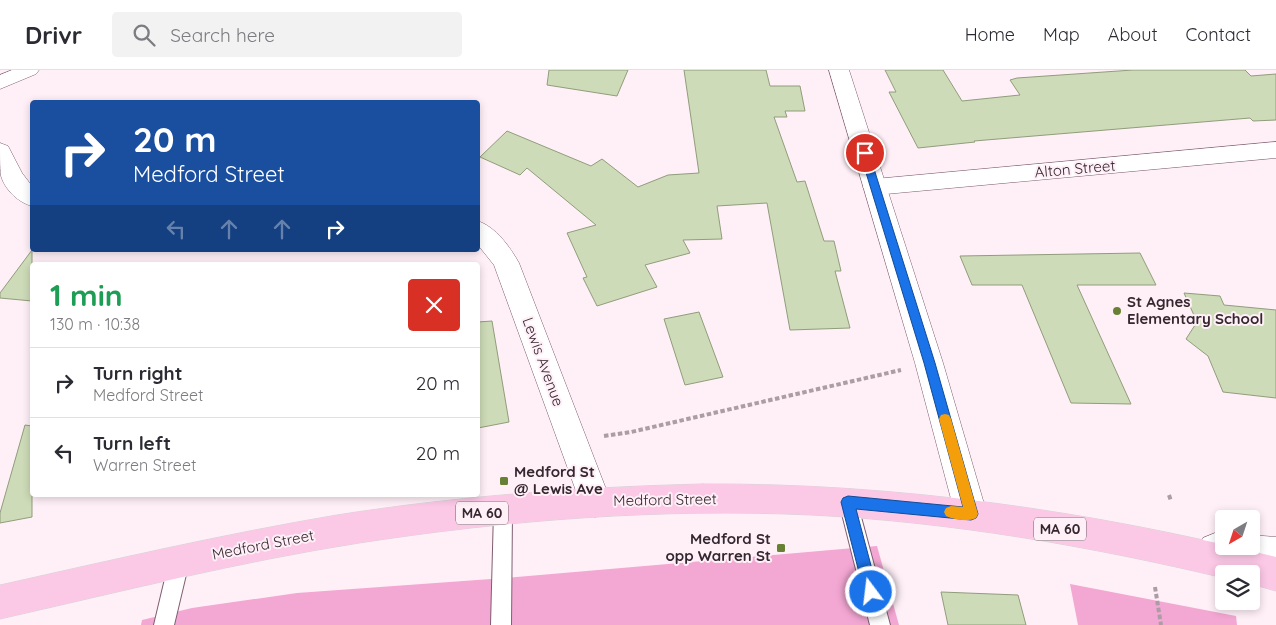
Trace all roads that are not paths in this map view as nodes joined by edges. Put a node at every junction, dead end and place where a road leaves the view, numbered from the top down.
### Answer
1 (839, 70) edge
2 (24, 71) edge
3 (0, 83) edge
4 (1276, 150) edge
5 (0, 151) edge
6 (875, 187) junction
7 (30, 197) edge
8 (480, 232) edge
9 (596, 502) junction
10 (848, 502) junction
11 (503, 511) junction
12 (971, 514) junction
13 (1149, 546) junction
14 (1276, 553) edge
15 (179, 562) junction
16 (1276, 574) edge
17 (0, 602) edge
18 (164, 625) edge
19 (501, 625) edge
20 (880, 625) edge

1 - 6 street
2 - 3 street
4 - 6 street, Alton Street
5 - 7 street
6 - 12 street
8 - 9 street, Lewis Avenue
9 - 10 main road, Medford Street / MA 60
9 - 11 main road, Medford Street / MA 60
10 - 12 main road, Medford Street / MA 60
10 - 20 lane
11 - 15 main road, Medford Street / MA 60
11 - 19 lane
12 - 13 main road, Medford Street / MA 60
13 - 14 street, Medford Street
13 - 16 main road, MA 60
15 - 17 main road, Medford Street / MA 60
15 - 18 lane

